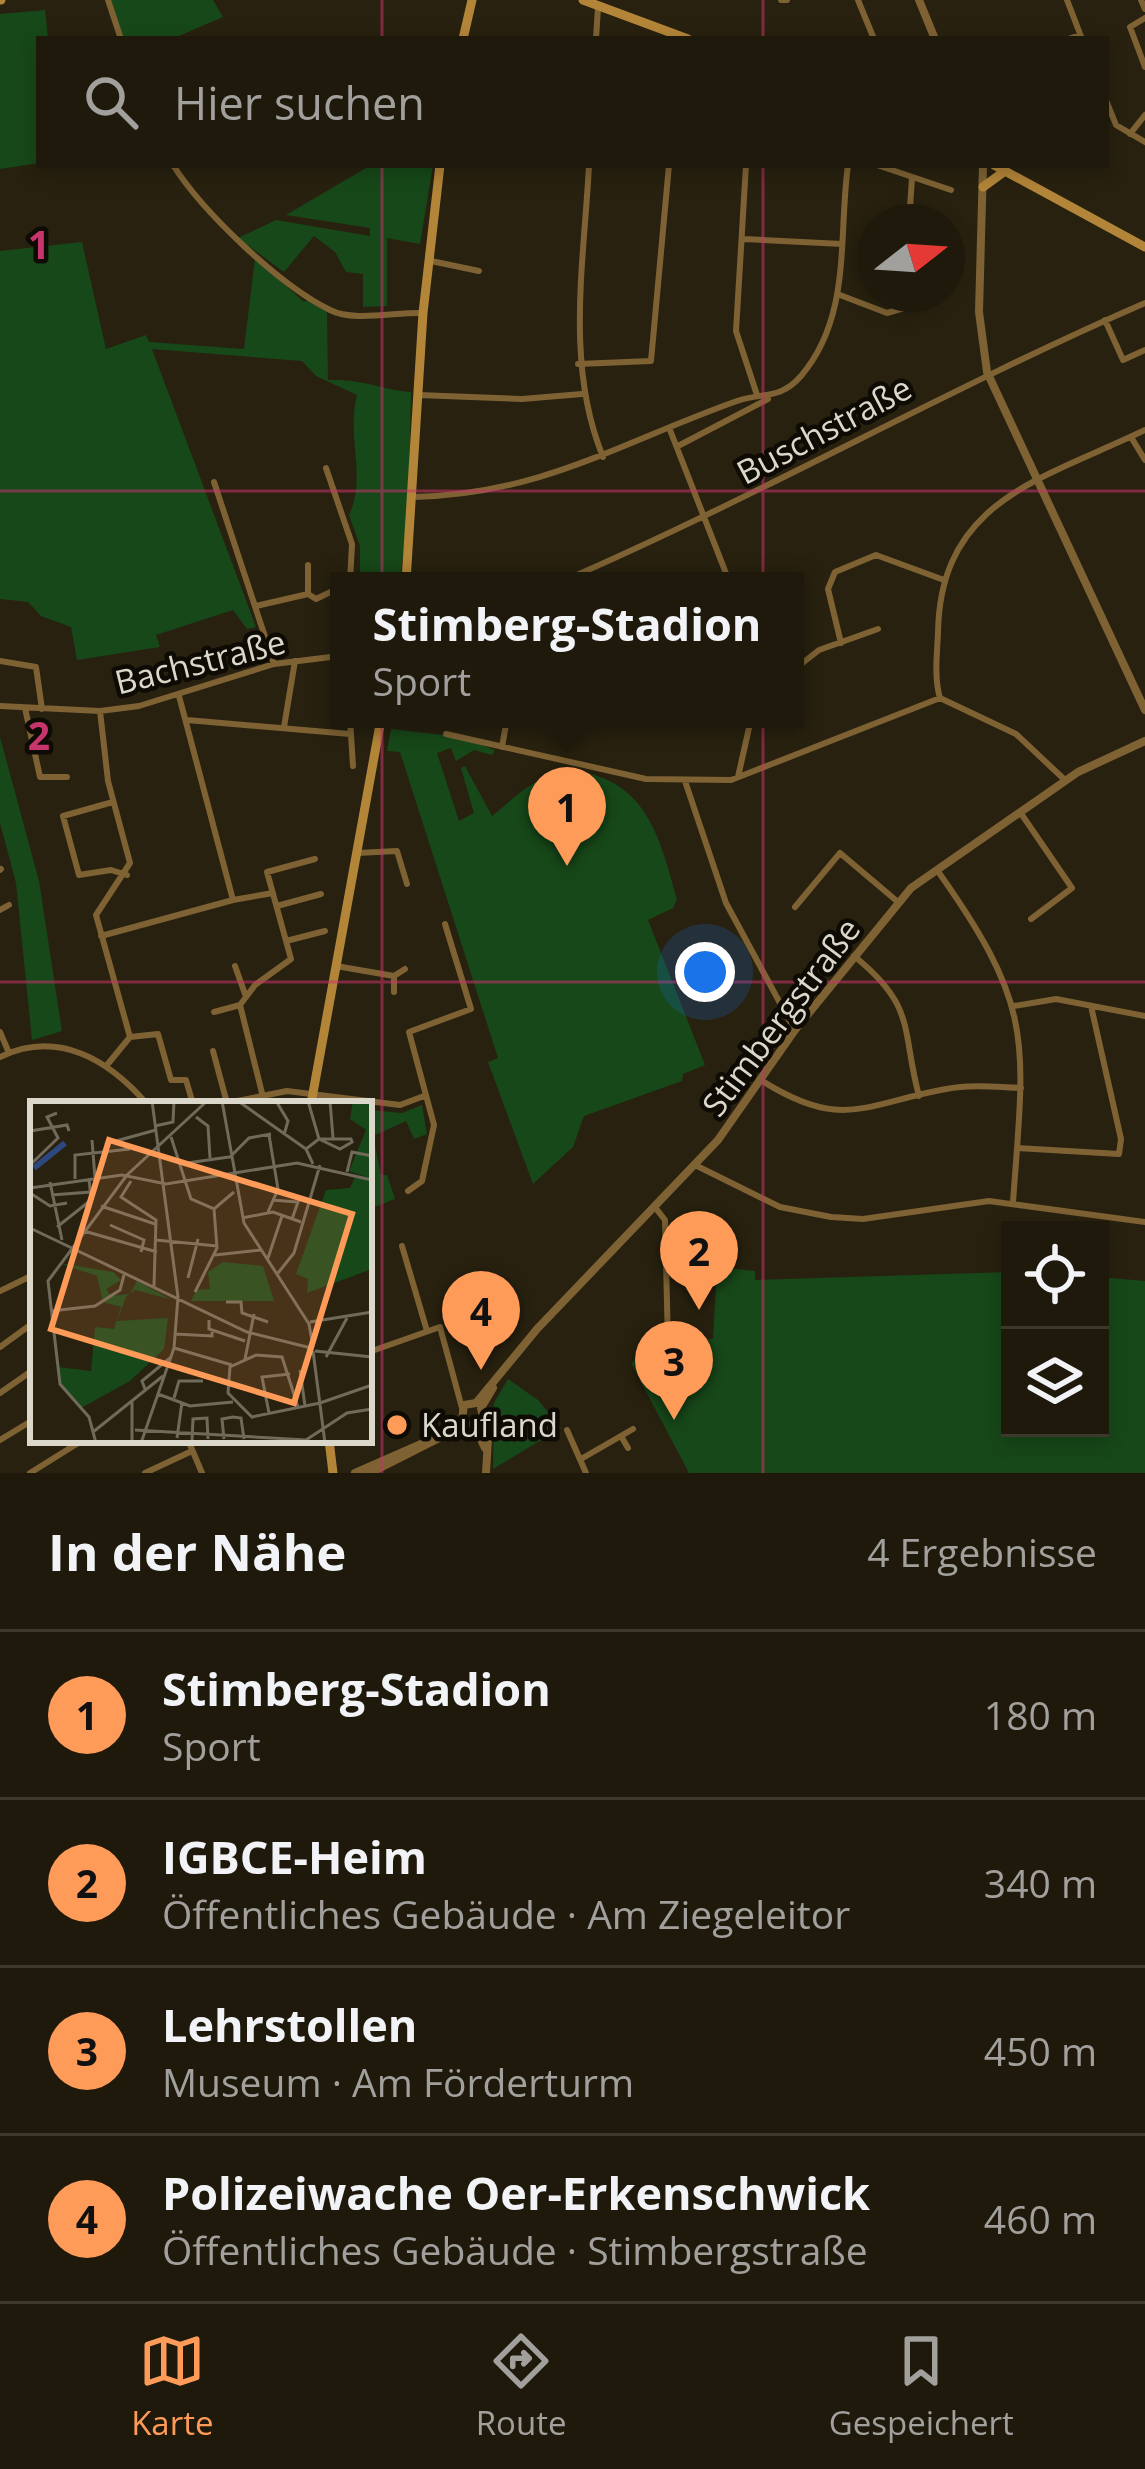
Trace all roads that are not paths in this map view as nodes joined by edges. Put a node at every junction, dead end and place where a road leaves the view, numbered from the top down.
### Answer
1 (108, 0) edge
2 (472, 0) edge
3 (583, 0) edge
4 (858, 0) edge
5 (919, 0) edge
6 (1067, 0) edge
7 (1141, 0) edge
8 (598, 5) junction
9 (1145, 9) edge
10 (1145, 18) edge
11 (120, 36) edge
12 (464, 36) edge
13 (596, 36) edge
14 (680, 36) edge
15 (873, 36) edge
16 (934, 36) edge
17 (1081, 36) edge
18 (1145, 67) edge
19 (1109, 108) edge
20 (1145, 115) edge
21 (1130, 134) junction
22 (1145, 142) edge
23 (175, 168) edge
24 (440, 168) edge
25 (590, 168) edge
26 (669, 168) edge
27 (746, 168) edge
28 (848, 168) edge
29 (885, 168) edge
30 (983, 168) edge
31 (1000, 168) edge
32 (1005, 171) junction
33 (912, 178) junction
34 (983, 187) junction
35 (951, 190) dead end
36 (910, 204) edge
37 (744, 238) junction
38 (842, 244) junction
39 (1145, 247) edge
40 (428, 261) junction
41 (479, 272) dead end
42 (840, 295) junction
43 (857, 302) edge
44 (1145, 303) edge
45 (423, 313) junction
46 (1106, 320) junction
47 (1145, 350) edge
48 (578, 364) junction
49 (987, 372) junction
50 (582, 394) junction
51 (418, 395) junction
52 (757, 395) junction
53 (769, 399) junction
54 (670, 430) junction
55 (1145, 430) edge
56 (1130, 437) junction
57 (678, 446) junction
58 (603, 457) junction
59 (1145, 460) edge
60 (326, 468) dead end
61 (214, 482) dead end
62 (1036, 482) junction
63 (414, 497) junction
64 (707, 518) junction
65 (308, 565) dead end
66 (350, 572) edge
67 (407, 572) edge
68 (584, 572) edge
69 (726, 572) edge
70 (944, 580) junction
71 (330, 592) edge
72 (308, 594) junction
73 (256, 606) junction
74 (878, 629) dead end
75 (841, 643) junction
76 (330, 657) edge
77 (295, 661) junction
78 (0, 662) edge
79 (804, 663) edge
80 (274, 664) junction
81 (179, 695) junction
82 (940, 698) junction
83 (0, 706) edge
84 (25, 708) junction
85 (42, 709) junction
86 (1145, 710) edge
87 (100, 711) junction
88 (187, 720) junction
89 (284, 727) junction
90 (350, 728) edge
91 (379, 728) edge
92 (505, 728) edge
93 (749, 728) edge
94 (350, 734) junction
95 (446, 734) dead end
96 (1145, 741) edge
97 (502, 747) junction
98 (353, 766) dead end
99 (67, 777) dead end
100 (738, 777) junction
101 (685, 781) junction
102 (1066, 781) junction
103 (113, 802) junction
104 (1020, 812) junction
105 (357, 853) junction
106 (315, 859) dead end
107 (937, 869) junction
108 (127, 875) junction
109 (407, 884) dead end
110 (273, 893) junction
111 (321, 894) dead end
112 (232, 900) junction
113 (898, 902) junction
114 (9, 905) dead end
115 (277, 906) junction
116 (795, 907) dead end
117 (0, 910) edge
118 (1031, 919) dead end
119 (445, 924) dead end
120 (325, 931) dead end
121 (101, 936) junction
122 (286, 941) junction
123 (854, 956) junction
124 (235, 966) dead end
125 (336, 966) junction
126 (405, 969) dead end
127 (394, 976) junction
128 (394, 992) dead end
129 (245, 994) junction
130 (240, 1005) junction
131 (1014, 1006) junction
132 (1091, 1006) junction
133 (214, 1012) dead end
134 (1145, 1016) edge
135 (795, 1030) junction
136 (0, 1032) edge
137 (130, 1037) junction
138 (213, 1052) dead end
139 (9, 1053) junction
140 (0, 1057) edge
141 (107, 1065) junction
142 (759, 1079) junction
143 (1023, 1088) junction
144 (262, 1094) junction
145 (426, 1096) junction
146 (919, 1096) junction
147 (312, 1098) edge
148 (144, 1101) edge
149 (192, 1101) edge
150 (225, 1101) edge
151 (233, 1101) edge
152 (350, 1101) edge
153 (372, 1103) edge
154 (1017, 1148) junction
155 (694, 1165) junction
156 (408, 1191) dead end
157 (1013, 1202) junction
158 (654, 1207) junction
159 (1145, 1222) edge
160 (402, 1246) dead end
161 (30, 1277) edge
162 (0, 1291) edge
163 (30, 1325) edge
164 (428, 1331) junction
165 (668, 1344) dead end
166 (0, 1347) edge
167 (372, 1351) edge
168 (30, 1372) edge
169 (0, 1393) edge
170 (472, 1406) junction
171 (30, 1422) edge
172 (471, 1422) junction
173 (633, 1429) dead end
174 (567, 1430) dead end
175 (621, 1436) junction
176 (0, 1440) edge
177 (77, 1443) edge
178 (189, 1443) edge
179 (326, 1443) edge
180 (628, 1448) dead end
181 (192, 1451) junction
182 (581, 1459) junction
183 (30, 1473) edge
184 (145, 1473) edge
185 (202, 1473) edge
186 (329, 1473) edge
187 (355, 1473) edge
188 (370, 1473) edge
189 (486, 1473) edge
190 (586, 1473) edge

1 - 11 street
2 - 12 main road
3 - 8 main road
4 - 15 street
5 - 16 street
6 - 17 street
7 - 9 street
8 - 13 street
8 - 14 main road
10 - 18 street
19 - 21 street
20 - 21 street
21 - 22 street
23 - 45 street
24 - 40 main road
25 - 48 street
26 - 48 street
27 - 37 street
28 - 38 street
29 - 33 street
30 - 34 street
31 - 32 main road
32 - 34 main road
32 - 39 main road
33 - 35 street
33 - 36 street
34 - 49 street
37 - 38 street
37 - 52 street
38 - 42 street
40 - 41 street
40 - 45 main road
42 - 43 street
42 - 53 street
44 - 46 street, Buschstraße
45 - 51 main road
46 - 47 street
46 - 49 street, Buschstraße
48 - 50 street
49 - 62 street
49 - 64 street, Buschstraße
50 - 51 street
50 - 58 street
51 - 63 main road
52 - 53 street
52 - 54 street
53 - 57 street
54 - 57 street
54 - 58 street
55 - 56 street
56 - 59 street
56 - 62 street
57 - 64 street
58 - 63 street
60 - 66 street
61 - 73 street
62 - 70 street
62 - 86 street
63 - 67 main road
64 - 68 street, Buschstraße
64 - 69 street
65 - 72 street
70 - 75 street
70 - 82 street
71 - 72 street
72 - 73 street
73 - 80 street
74 - 75 street
75 - 79 street
76 - 77 street, Bachstraße
77 - 80 street, Bachstraße
77 - 89 street
78 - 85 street
80 - 81 street, Bachstraße
81 - 87 street, Bachstraße
81 - 88 street
82 - 100 street
82 - 102 street
83 - 84 street, Bachstraße
84 - 85 street, Bachstraße
84 - 99 street
85 - 87 street, Bachstraße
87 - 103 street
88 - 89 street, Bachstraße
88 - 112 street
89 - 94 street, Bachstraße
90 - 94 street
91 - 105 main road
92 - 97 street
93 - 100 street
94 - 98 street
95 - 97 street
96 - 102 street, Stimbergstraße
97 - 101 street
100 - 101 street
101 - 135 street
102 - 104 street, Stimbergstraße
103 - 108 street
103 - 108 street
104 - 107 street, Stimbergstraße
104 - 118 street
105 - 109 street
105 - 125 main road
106 - 110 street
107 - 113 street, Stimbergstraße
107 - 131 street
108 - 121 street
110 - 112 street
110 - 115 street
111 - 115 street
112 - 121 street
113 - 116 street
113 - 123 street, Stimbergstraße
114 - 117 street
115 - 122 street
119 - 145 street
120 - 122 street
121 - 137 street
122 - 129 street
123 - 135 street, Stimbergstraße
123 - 146 street
124 - 129 street
125 - 127 street
125 - 147 main road
126 - 127 street
127 - 128 street
129 - 130 street
130 - 133 street
130 - 144 street
131 - 132 street
131 - 143 street
132 - 134 street
132 - 154 street
135 - 142 street, Stimbergstraße
136 - 139 street
137 - 141 street
137 - 149 street
138 - 150 street
139 - 140 street
139 - 141 street
141 - 148 street
142 - 146 street
142 - 155 street, Stimbergstraße
143 - 146 street
143 - 154 street
144 - 147 street
144 - 151 street
145 - 153 street
145 - 156 street
147 - 152 street
154 - 157 street
155 - 157 street
155 - 158 street, Stimbergstraße
157 - 159 street
158 - 165 street
158 - 170 street, Stimbergstraße
160 - 164 street
161 - 162 street
163 - 166 street
164 - 167 street
164 - 170 street
168 - 169 street
170 - 172 street
170 - 172 street
171 - 176 street
172 - 187 street
172 - 188 street
172 - 189 street
173 - 175 street
174 - 182 street
175 - 180 street
175 - 182 street
177 - 183 street
178 - 181 street
179 - 186 main road
181 - 184 street
181 - 185 street
182 - 190 street

